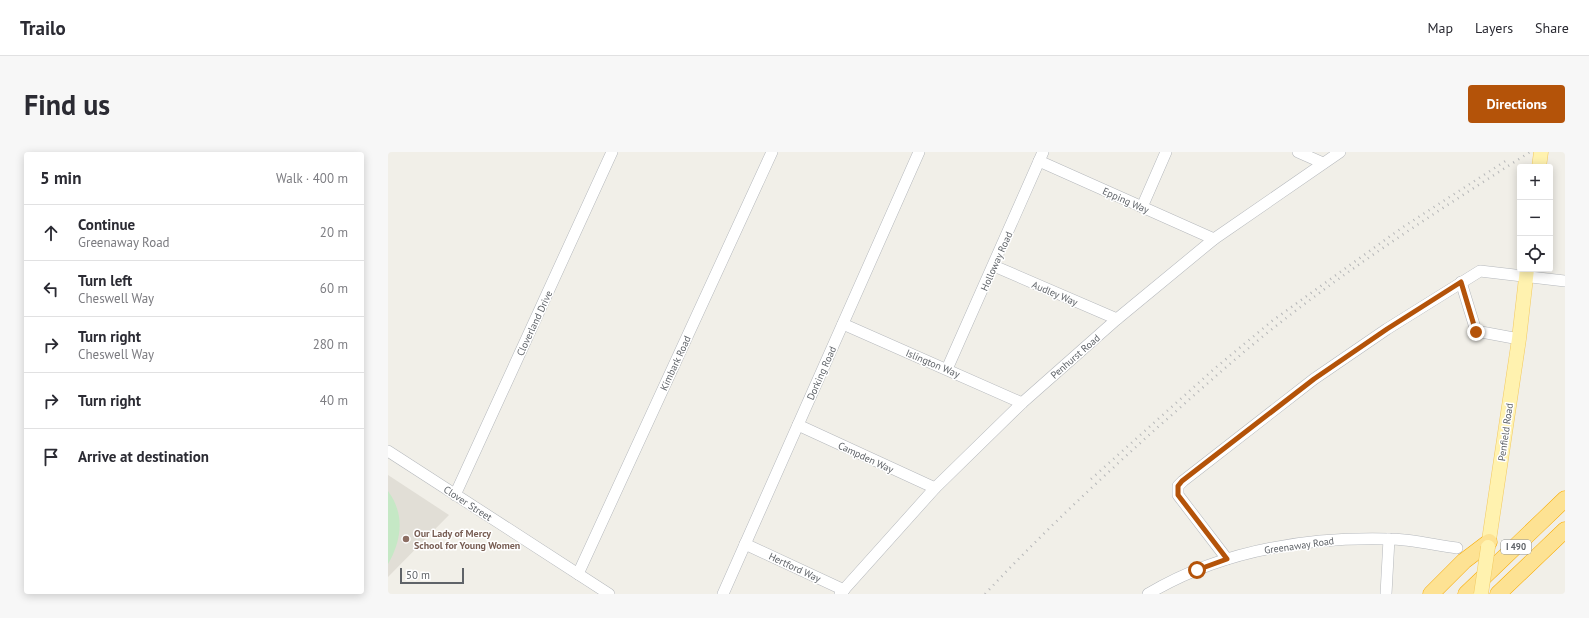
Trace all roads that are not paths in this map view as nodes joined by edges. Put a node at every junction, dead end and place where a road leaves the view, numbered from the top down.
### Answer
1 (612, 152) edge
2 (772, 152) edge
3 (919, 152) edge
4 (1166, 152) edge
5 (1298, 152) edge
6 (1340, 152) edge
7 (1541, 152) edge
8 (1041, 156) edge
9 (1323, 163) junction
10 (1540, 164) edge
11 (1142, 207) junction
12 (1214, 239) junction
13 (994, 266) junction
14 (1517, 272) edge
15 (1527, 272) edge
16 (1565, 281) edge
17 (1461, 282) junction
18 (1117, 319) junction
19 (843, 324) junction
20 (1519, 339) junction
21 (947, 369) junction
22 (1022, 403) junction
23 (798, 425) junction
24 (388, 451) edge
25 (935, 488) junction
26 (456, 495) junction
27 (1565, 499) edge
28 (1565, 530) edge
29 (1389, 539) junction
30 (746, 544) junction
31 (1488, 544) junction
32 (1457, 548) dead end
33 (1227, 559) junction
34 (578, 574) junction
35 (842, 592) edge
36 (609, 594) edge
37 (723, 594) edge
38 (1148, 594) edge
39 (1386, 594) edge
40 (1431, 594) edge
41 (1466, 594) edge
42 (1481, 594) edge
43 (1498, 594) edge

1 - 26 street, Cloverland Drive
2 - 34 street, Kimbark Road
3 - 19 street, Dorking Road
4 - 11 street
5 - 9 street
6 - 9 street, Penhurst Road
7 - 10 main road
8 - 11 street, Epping Way
8 - 13 street, Holloway Road
9 - 12 street, Penhurst Road
11 - 12 street, Epping Way
12 - 18 street, Penhurst Road
13 - 18 street, Audley Way
13 - 21 street, Holloway Road
14 - 17 street
15 - 16 street
15 - 20 main road, Penfield Road
17 - 20 street
17 - 33 street
18 - 22 street, Penhurst Road
19 - 21 street, Islington Way
19 - 23 street, Dorking Road
20 - 31 main road, Penfield Road
21 - 22 street, Islington Way
22 - 25 street, Penhurst Road
23 - 25 street, Campden Way
23 - 30 street, Dorking Road
24 - 26 street, Clover Street
25 - 35 street, Penhurst Road
26 - 34 street, Clover Street
27 - 41 highway, I 490
28 - 43 highway, I 490
29 - 32 street, Greenaway Road
29 - 33 street, Greenaway Road
29 - 39 street
30 - 35 street, Hertford Way
30 - 37 street, Dorking Road
31 - 40 highway
31 - 42 main road, Penfield Road, bridge
33 - 38 street, Greenaway Road
34 - 36 street, Clover Street

